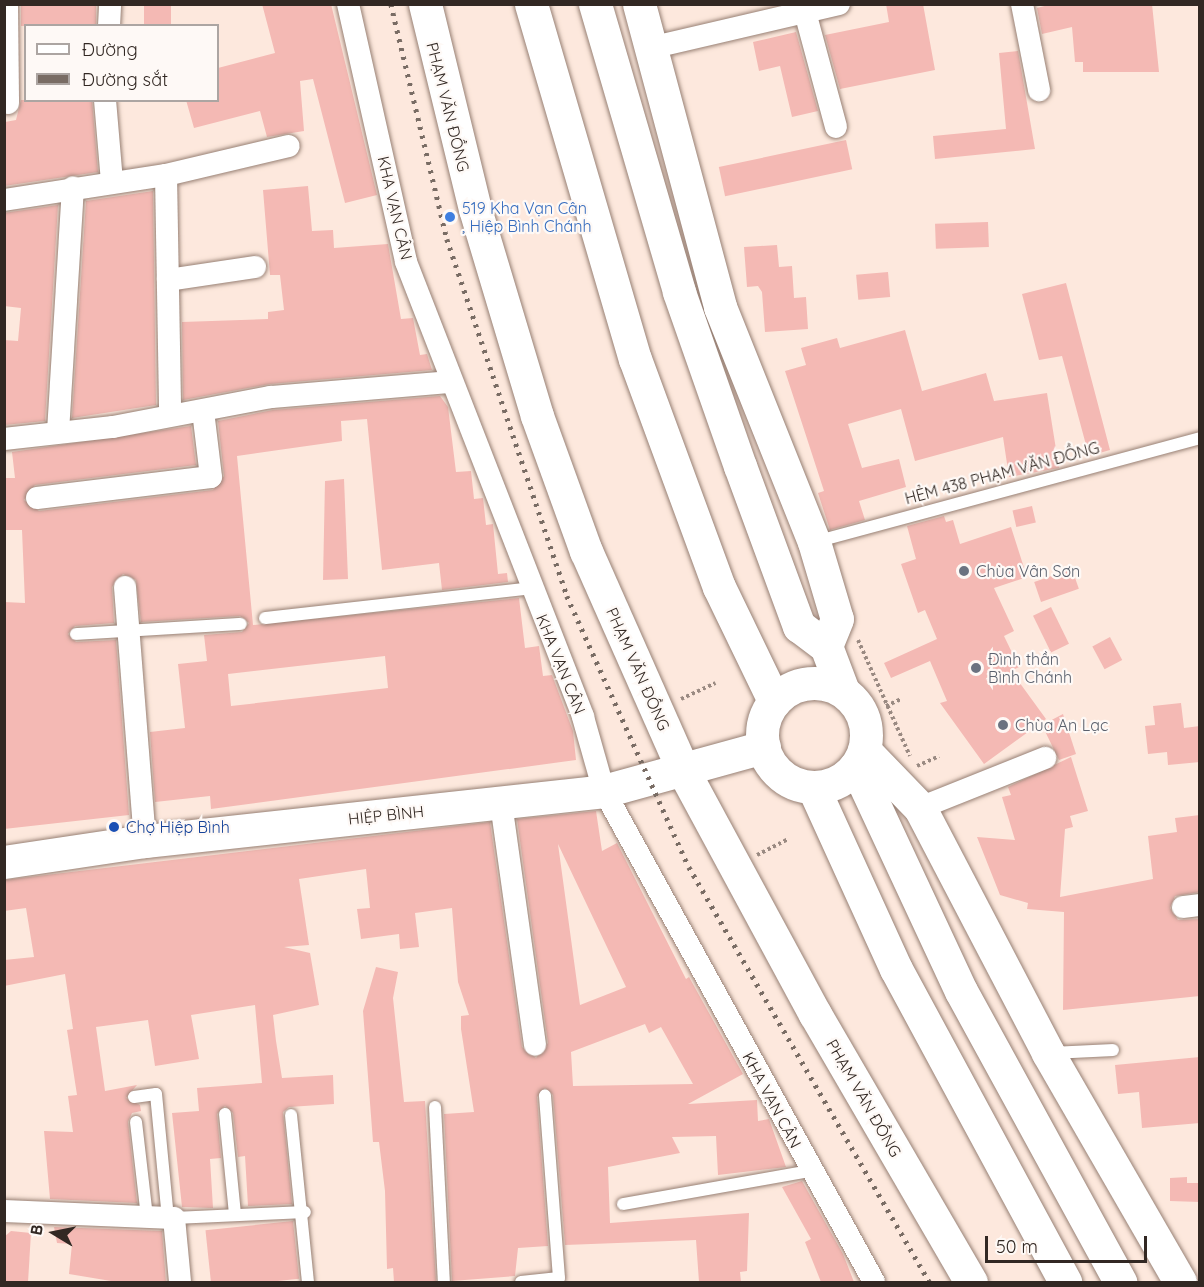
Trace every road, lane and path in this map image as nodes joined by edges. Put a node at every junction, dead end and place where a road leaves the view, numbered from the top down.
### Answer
1 (7, 4) edge
2 (110, 4) edge
3 (348, 4) edge
4 (425, 4) edge
5 (531, 4) edge
6 (595, 4) edge
7 (639, 4) edge
8 (839, 4) edge
9 (1022, 4) edge
10 (805, 12) junction
11 (109, 24) edge
12 (650, 48) junction
13 (1038, 90) dead end
14 (105, 102) edge
15 (8, 103) dead end
16 (836, 127) dead end
17 (289, 146) dead end
18 (166, 175) junction
19 (112, 181) junction
20 (73, 187) junction
21 (4, 200) edge
22 (255, 267) dead end
23 (168, 280) junction
24 (450, 382) junction
25 (203, 411) junction
26 (170, 415) junction
27 (58, 432) junction
28 (1200, 438) edge
29 (4, 439) edge
30 (37, 498) dead end
31 (814, 542) junction
32 (125, 586) dead end
33 (531, 588) junction
34 (265, 618) dead end
35 (241, 624) dead end
36 (128, 631) junction
37 (76, 634) dead end
38 (855, 634) dead end
39 (826, 646) junction
40 (716, 683) dead end
41 (843, 691) junction
42 (901, 699) dead end
43 (675, 701) dead end
44 (774, 701) junction
45 (886, 706) junction
46 (764, 747) junction
47 (860, 758) junction
48 (1045, 758) dead end
49 (684, 772) junction
50 (813, 787) junction
51 (604, 791) junction
52 (501, 803) junction
53 (926, 805) junction
54 (787, 840) dead end
55 (145, 841) junction
56 (750, 858) dead end
57 (4, 862) edge
58 (535, 1045) dead end
59 (1113, 1050) dead end
60 (1048, 1053) junction
61 (545, 1096) dead end
62 (134, 1097) dead end
63 (435, 1107) dead end
64 (225, 1113) dead end
65 (291, 1115) dead end
66 (136, 1122) dead end
67 (810, 1172) junction
68 (623, 1204) dead end
69 (4, 1212) edge
70 (305, 1212) junction
71 (235, 1215) junction
72 (163, 1218) junction
73 (180, 1282) edge
74 (308, 1282) edge
75 (444, 1282) edge
76 (521, 1282) edge
77 (874, 1282) edge
78 (971, 1282) edge
79 (1065, 1282) edge
80 (1120, 1282) edge
81 (1180, 1282) edge

1 - 15 street
2 - 11 street
3 - 24 street, KHA VẠN CÂN
4 - 49 main road, PHẠM VĂN ĐỒNG
5 - 44 main road
6 - 39 main road
7 - 12 main road
8 - 10 street
9 - 13 street
10 - 12 street
10 - 16 street
12 - 31 main road
14 - 19 street
17 - 18 street
18 - 19 street
18 - 23 street
19 - 20 street
20 - 21 street
20 - 27 street
22 - 23 street
23 - 26 street
24 - 25 street
24 - 33 street, KHA VẠN CÂN
25 - 26 street
25 - 30 street
26 - 27 street
27 - 29 street
28 - 31 lane, HẺM 438 PHẠM VĂN ĐỒNG
31 - 39 main road
32 - 36 street
33 - 34 lane
33 - 51 street, KHA VẠN CÂN
35 - 36 lane
36 - 37 lane
36 - 55 street
38 - 45 path
39 - 41 main road
40 - 43 path
41 - 44 main road
41 - 47 main road
42 - 45 path
44 - 46 main road
45 - 53 path
46 - 49 main road, HIỆP BÌNH
46 - 50 main road
47 - 50 main road
47 - 53 main road
47 - 80 main road
48 - 53 street
49 - 51 main road, HIỆP BÌNH
49 - 78 main road, PHẠM VĂN ĐỒNG
50 - 79 main road
51 - 52 main road, HIỆP BÌNH
51 - 67 street, KHA VẠN CÂN
52 - 55 main road, HIỆP BÌNH
52 - 58 street
53 - 60 main road
54 - 56 path
55 - 57 main road, HIỆP BÌNH
59 - 60 lane
60 - 81 main road
61 - 76 lane
62 - 72 lane
63 - 75 lane
64 - 71 lane
65 - 70 lane
66 - 72 lane
67 - 68 lane
67 - 77 street, KHA VẠN CÂN
69 - 72 street
70 - 71 lane
70 - 74 lane
71 - 72 lane
72 - 73 street

